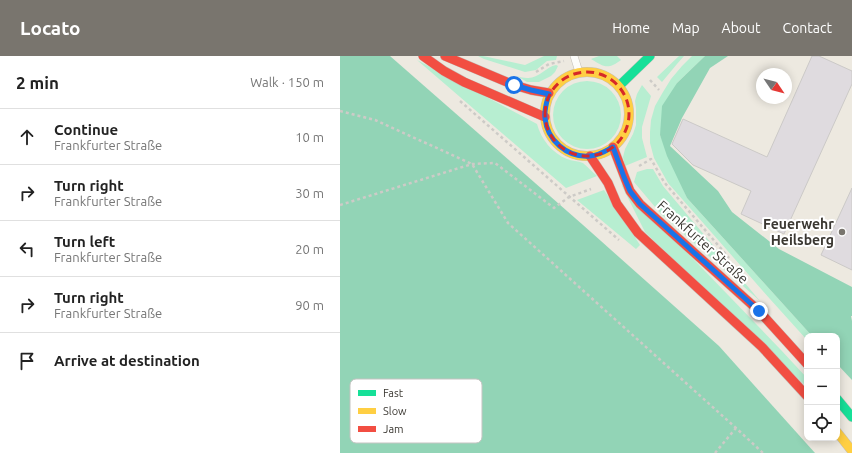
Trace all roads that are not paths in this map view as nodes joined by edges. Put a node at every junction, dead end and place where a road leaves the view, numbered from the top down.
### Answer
1 (424, 56) edge
2 (445, 56) edge
3 (650, 56) edge
4 (574, 57) edge
5 (579, 72) junction
6 (619, 86) junction
7 (549, 94) junction
8 (545, 117) junction
9 (613, 147) junction
10 (590, 156) junction
11 (804, 361) edge
12 (804, 393) edge
13 (840, 403) edge
14 (852, 417) edge
15 (840, 436) edge
16 (852, 451) edge

1 - 8 main road
2 - 7 main road
3 - 6 main road
4 - 5 lane
5 - 6 main road
5 - 7 main road
6 - 9 main road
7 - 8 main road
8 - 10 main road
9 - 10 main road
9 - 11 main road, Frankfurter Straße
10 - 12 main road
13 - 14 main road
15 - 16 main road

